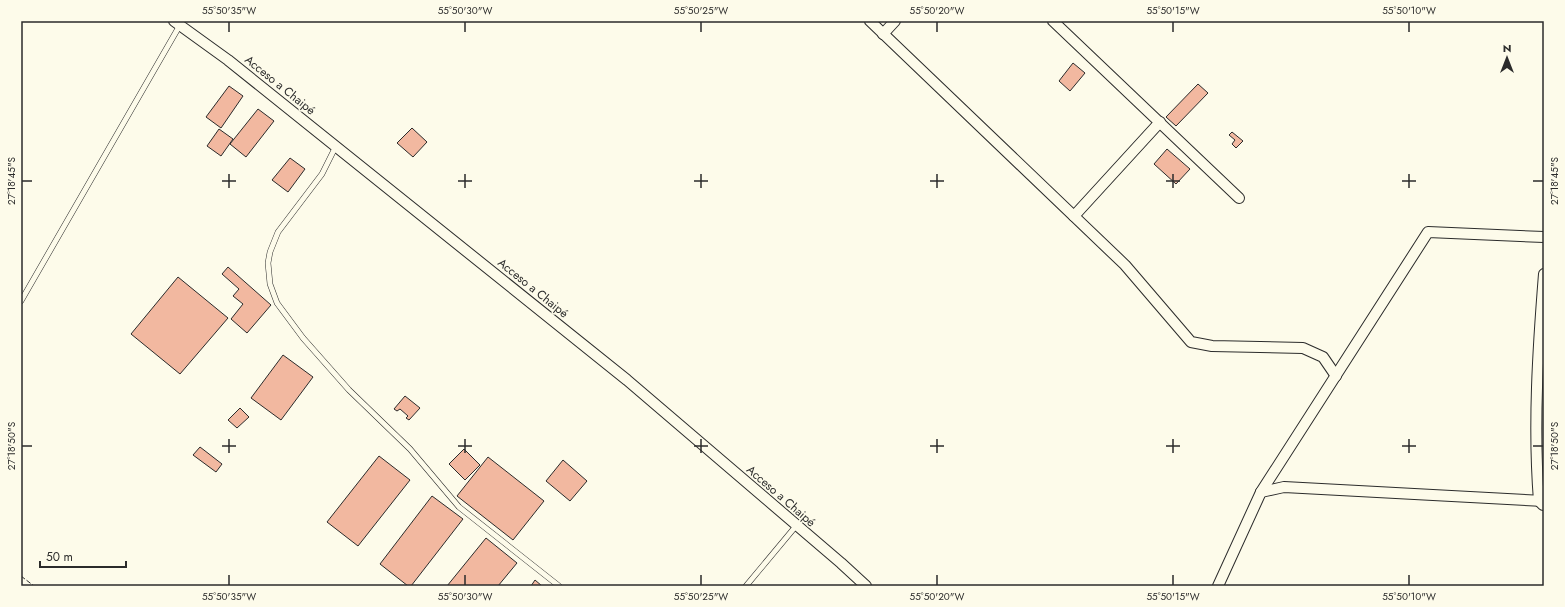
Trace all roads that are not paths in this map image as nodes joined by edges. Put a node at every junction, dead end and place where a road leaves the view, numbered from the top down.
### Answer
1 (870, 21) edge
2 (895, 21) edge
3 (1053, 21) edge
4 (177, 23) edge
5 (883, 34) junction
6 (1160, 122) junction
7 (336, 146) junction
8 (1239, 198) dead end
9 (1074, 216) junction
10 (1544, 237) edge
11 (1544, 274) edge
12 (21, 301) edge
13 (1336, 376) junction
14 (1261, 492) junction
15 (1542, 503) edge
16 (796, 526) junction
17 (559, 586) edge
18 (746, 586) edge
19 (866, 586) edge
20 (1218, 586) edge

1 - 5 street
2 - 5 street
3 - 6 street
4 - 7 street, Acceso a Chaipé
4 - 12 lane
5 - 9 street
6 - 8 street
6 - 9 street
7 - 16 street, Acceso a Chaipé
7 - 17 lane
9 - 13 street
10 - 13 street
11 - 15 street
13 - 14 street
14 - 15 street
14 - 20 street
16 - 18 lane
16 - 19 street, Acceso a Chaipé

